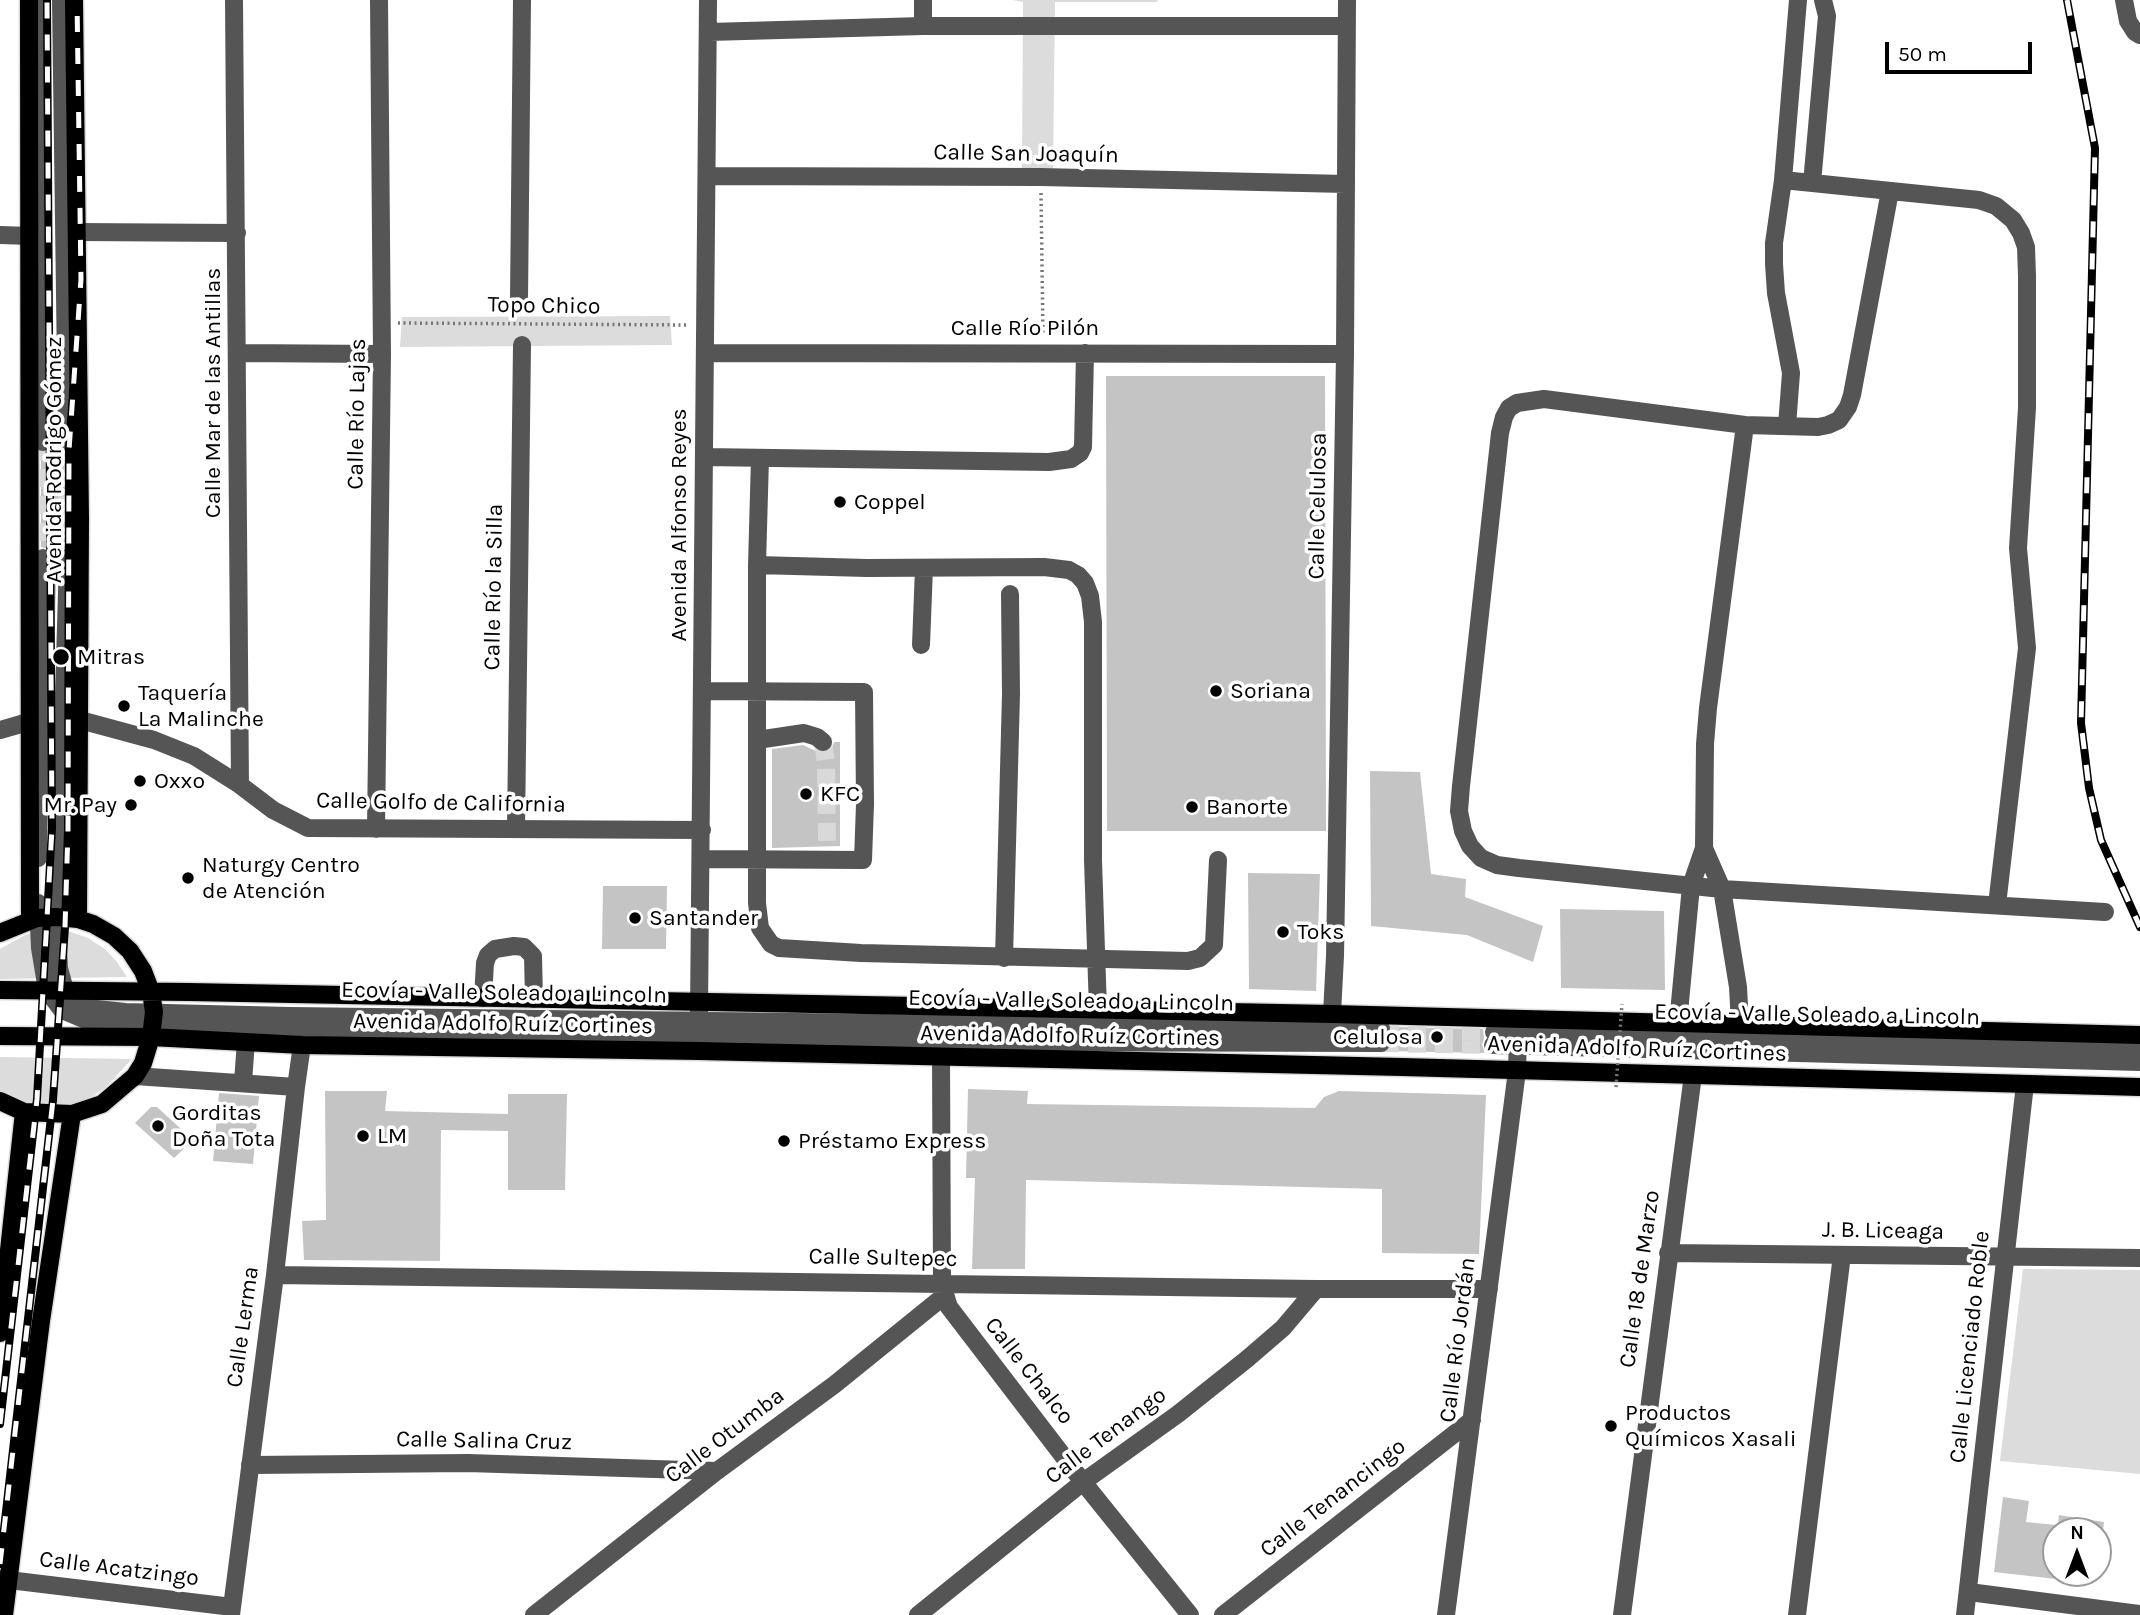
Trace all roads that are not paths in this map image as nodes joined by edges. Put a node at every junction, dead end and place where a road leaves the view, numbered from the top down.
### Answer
1 (29, 0) edge
2 (40, 0) edge
3 (61, 0) edge
4 (74, 0) edge
5 (234, 0) edge
6 (379, 0) edge
7 (522, 0) edge
8 (708, 0) edge
9 (923, 0) edge
10 (1347, 0) edge
11 (1798, 0) edge
12 (1823, 0) edge
13 (2124, 0) edge
14 (923, 26) junction
15 (1347, 26) junction
16 (709, 32) junction
17 (2140, 35) edge
18 (706, 176) junction
19 (1783, 180) junction
20 (1812, 183) junction
21 (1346, 184) junction
22 (1890, 191) junction
23 (76, 232) junction
24 (237, 233) junction
25 (0, 235) edge
26 (30, 236) junction
27 (519, 300) dead end
28 (522, 345) dead end
29 (237, 353) junction
30 (705, 353) junction
31 (1084, 353) junction
32 (382, 354) junction
33 (1345, 354) junction
34 (1745, 425) junction
35 (1787, 426) junction
36 (43, 442) tunnel mouth
37 (67, 442) tunnel mouth
38 (704, 457) junction
39 (760, 457) junction
40 (43, 558) tunnel mouth
41 (68, 558) tunnel mouth
42 (757, 565) junction
43 (924, 568) junction
44 (1010, 594) dead end
45 (922, 645) dead end
46 (703, 691) junction
47 (757, 692) junction
48 (80, 720) junction
49 (28, 722) junction
50 (0, 730) edge
51 (757, 740) junction
52 (823, 742) dead end
53 (240, 785) junction
54 (376, 829) junction
55 (516, 829) junction
56 (702, 830) junction
57 (1704, 848) junction
58 (701, 859) junction
59 (758, 860) junction
60 (1218, 860) dead end
61 (1692, 886) junction
62 (1722, 888) junction
63 (1997, 905) junction
64 (2105, 912) dead end
65 (56, 917) junction
66 (33, 918) junction
67 (78, 919) junction
68 (0, 933) edge
69 (1004, 958) junction
70 (1097, 959) junction
71 (0, 990) edge
72 (56, 990) junction
73 (152, 992) junction
74 (483, 998) junction
75 (534, 999) junction
76 (1098, 1010) junction
77 (1332, 1014) junction
78 (1678, 1023) junction
79 (1740, 1024) junction
80 (153, 1025) junction
81 (699, 1027) junction
82 (1519, 1032) junction
83 (2140, 1035) edge
84 (0, 1036) edge
85 (1381, 1036) tunnel mouth
86 (1494, 1038) tunnel mouth
87 (246, 1041) junction
88 (302, 1045) junction
89 (2140, 1048) edge
90 (941, 1058) junction
91 (2140, 1062) edge
92 (1517, 1071) junction
93 (1693, 1075) junction
94 (135, 1076) junction
95 (243, 1082) junction
96 (2025, 1084) junction
97 (296, 1087) junction
98 (2140, 1087) edge
99 (0, 1101) edge
100 (24, 1112) junction
101 (72, 1114) junction
102 (1668, 1253) junction
103 (1842, 1255) junction
104 (2004, 1257) junction
105 (2140, 1258) edge
106 (275, 1275) junction
107 (1316, 1289) junction
108 (1489, 1289) junction
109 (943, 1290) junction
110 (0, 1333) edge
111 (1472, 1420) junction
112 (250, 1465) junction
113 (717, 1471) junction
114 (1083, 1482) junction
115 (4, 1580) edge
116 (1969, 1592) junction
117 (231, 1611) edge
118 (2140, 1614) edge
119 (4, 1615) edge
120 (534, 1615) edge
121 (918, 1615) edge
122 (1190, 1615) edge
123 (1223, 1615) edge
124 (1446, 1615) edge
125 (1622, 1615) edge
126 (1797, 1615) edge
127 (1965, 1615) edge

1 - 26 main road, Avenida Rodrigo Gómez
2 - 36 street
3 - 37 street
4 - 23 main road, Avenida Rodrigo Gómez
5 - 24 street, Calle Mar de las Antillas
6 - 32 street, Calle Río Lajas
7 - 27 street
8 - 16 street, Avenida Alfonso Reyes
9 - 14 street
10 - 15 street, Calle Celulosa
11 - 19 street
12 - 20 street
13 - 17 street
14 - 15 street
14 - 16 street
15 - 21 street, Calle Celulosa
16 - 18 street, Avenida Alfonso Reyes
18 - 21 street, Calle San Joaquín
18 - 30 street, Avenida Alfonso Reyes
19 - 20 street
19 - 35 street
20 - 22 street
21 - 33 street, Calle Celulosa
22 - 35 street
22 - 63 street
23 - 24 street
23 - 48 main road, Avenida Rodrigo Gómez
24 - 29 street, Calle Mar de las Antillas
25 - 26 street
26 - 49 main road, Avenida Rodrigo Gómez
28 - 55 street, Calle Río la Silla
29 - 32 street
29 - 53 street, Calle Mar de las Antillas
30 - 31 street, Calle Río Pilón
30 - 38 street, Avenida Alfonso Reyes
31 - 33 street, Calle Río Pilón
31 - 39 street
32 - 54 street, Calle Río Lajas
33 - 77 street, Calle Celulosa
34 - 35 street
34 - 57 street
34 - 61 street
38 - 39 street
38 - 46 street, Avenida Alfonso Reyes
39 - 42 street
40 - 66 street
41 - 65 street
42 - 43 street
42 - 47 street
43 - 45 street
43 - 70 street
44 - 69 street
46 - 47 street
46 - 56 street, Avenida Alfonso Reyes
47 - 51 street
47 - 59 street
48 - 53 street, Calle Golfo de California
48 - 67 main road, Avenida Rodrigo Gómez
49 - 50 street
49 - 66 main road, Avenida Rodrigo Gómez
51 - 52 street
51 - 59 street
53 - 54 street, Calle Golfo de California
54 - 55 street, Calle Golfo de California
55 - 56 street, Calle Golfo de California
56 - 58 street, Avenida Alfonso Reyes
57 - 61 street
57 - 62 street
58 - 59 street
58 - 81 street, Avenida Alfonso Reyes
59 - 69 street
60 - 70 street
61 - 62 street
61 - 78 street
62 - 63 street
62 - 79 street
63 - 64 street
65 - 66 main road
65 - 67 main road
65 - 72 street
66 - 68 main road
66 - 72 street
67 - 73 main road
69 - 70 street
70 - 76 street
71 - 72 main road, Avenida Adolfo Ruíz Cortines
72 - 73 main road, Avenida Adolfo Ruíz Cortines
72 - 80 street, Ecovía - Valle Soleado a Lincoln
73 - 74 main road, Avenida Adolfo Ruíz Cortines
73 - 80 main road
74 - 75 main road, Avenida Adolfo Ruíz Cortines
74 - 75 street
75 - 81 main road, Avenida Adolfo Ruíz Cortines
76 - 77 main road, Avenida Adolfo Ruíz Cortines
76 - 81 main road, Avenida Adolfo Ruíz Cortines
77 - 82 main road, Avenida Adolfo Ruíz Cortines
78 - 79 main road, Avenida Adolfo Ruíz Cortines
78 - 82 main road, Avenida Adolfo Ruíz Cortines
79 - 83 main road, Avenida Adolfo Ruíz Cortines
80 - 81 street, Ecovía - Valle Soleado a Lincoln
80 - 84 main road, Avenida Adolfo Ruíz Cortines
80 - 87 main road, Avenida Adolfo Ruíz Cortines
80 - 94 main road
81 - 85 street, Ecovía - Valle Soleado a Lincoln
81 - 88 main road, Avenida Adolfo Ruíz Cortines
81 - 90 main road, Avenida Adolfo Ruíz Cortines
82 - 86 street
82 - 89 street, Ecovía - Valle Soleado a Lincoln
82 - 91 street
82 - 92 street, Calle Río Jordán
87 - 88 main road, Avenida Adolfo Ruíz Cortines
87 - 95 street
88 - 97 street, Calle Lerma
90 - 92 main road, Avenida Adolfo Ruíz Cortines
90 - 109 street
92 - 93 main road, Avenida Adolfo Ruíz Cortines
92 - 108 street, Calle Río Jordán
93 - 96 main road, Avenida Adolfo Ruíz Cortines
93 - 102 street, Calle 18 de Marzo
94 - 95 street
94 - 101 main road
95 - 97 street
96 - 98 main road, Avenida Adolfo Ruíz Cortines
96 - 104 street, Calle Licenciado Roble
97 - 106 street, Calle Lerma
99 - 100 main road
100 - 101 main road
100 - 110 main road
101 - 115 main road
102 - 103 street, J. B. Liceaga
102 - 125 street, Calle 18 de Marzo
103 - 104 street, J. B. Liceaga
103 - 126 street
104 - 105 street, J. B. Liceaga
104 - 116 street, Calle Licenciado Roble
106 - 109 street, Calle Sultepec
106 - 112 street, Calle Lerma
107 - 108 street, Calle Sultepec
107 - 109 street, Calle Sultepec
107 - 114 street, Calle Tenango
108 - 111 street, Calle Río Jordán
109 - 113 street, Calle Otumba
109 - 114 street, Calle Chalco
111 - 123 street, Calle Tenancingo
111 - 124 street, Calle Río Jordán
112 - 113 street, Calle Salina Cruz
112 - 117 street, Calle Lerma
113 - 120 street, Calle Otumba
114 - 121 street, Calle Tenango
114 - 122 street, Calle Chalco
115 - 117 street, Calle Acatzingo
115 - 119 main road
116 - 118 street
116 - 127 street, Calle Licenciado Roble

